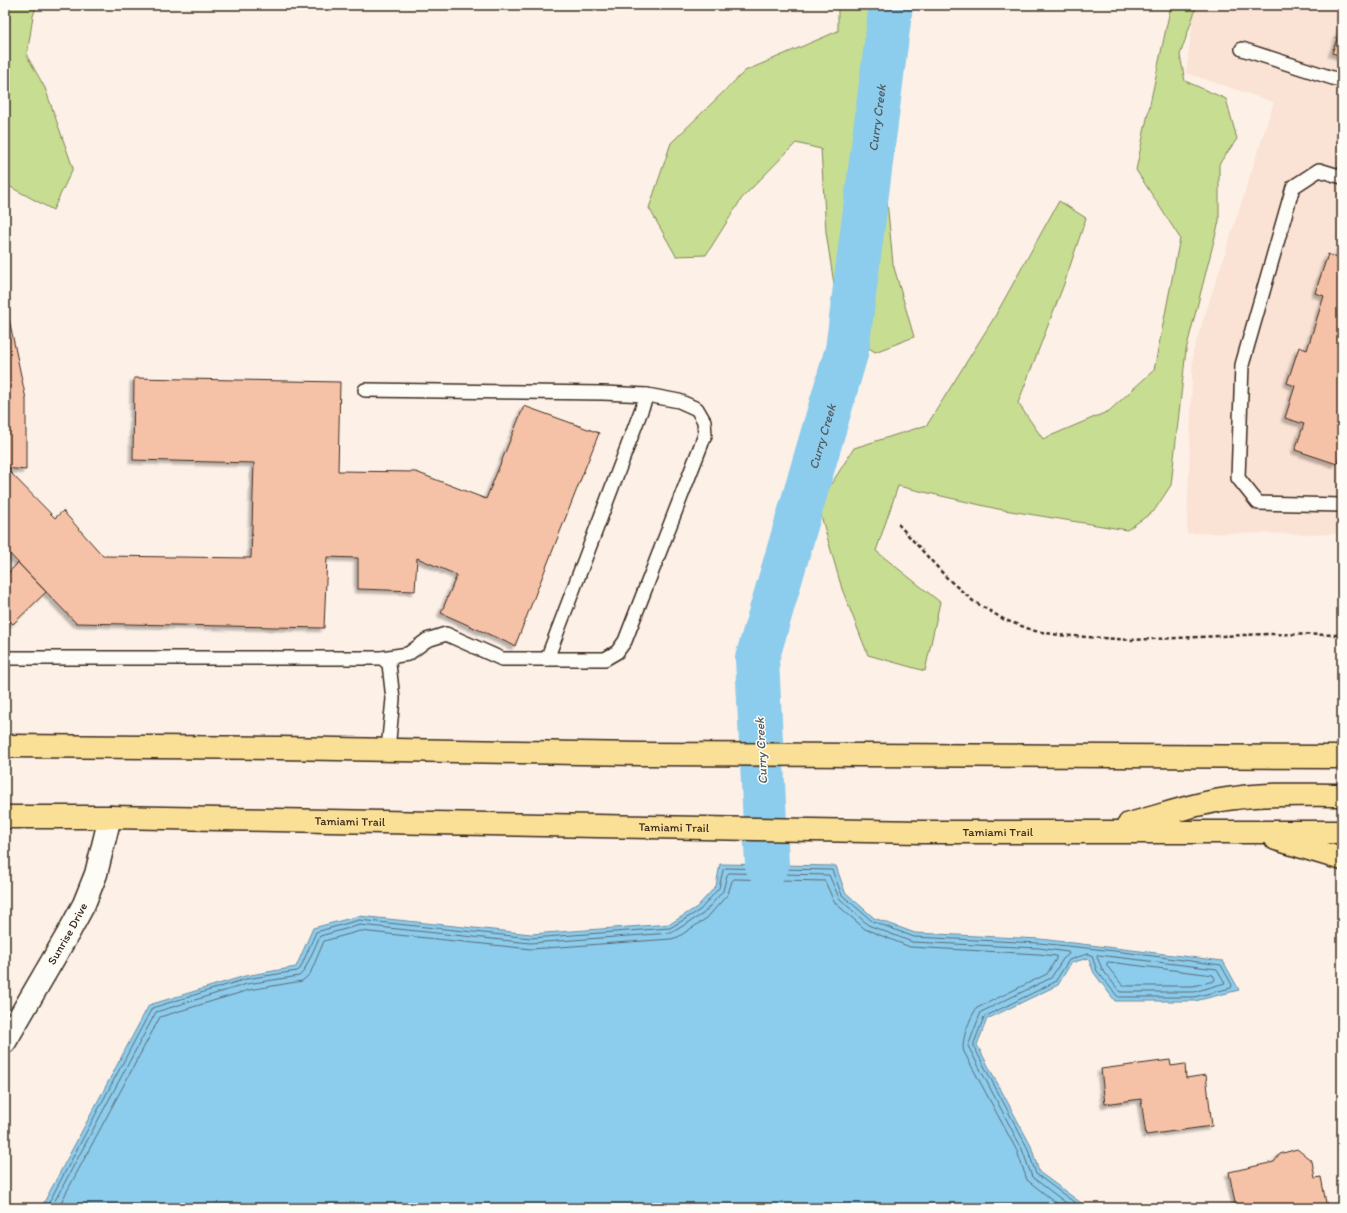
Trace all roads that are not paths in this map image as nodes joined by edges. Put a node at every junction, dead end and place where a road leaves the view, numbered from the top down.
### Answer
1 (1242, 49) dead end
2 (1342, 81) edge
3 (1342, 177) edge
4 (364, 390) dead end
5 (648, 395) junction
6 (1342, 505) edge
7 (5, 658) edge
8 (382, 658) junction
9 (547, 659) junction
10 (5, 746) edge
11 (388, 749) junction
12 (1342, 758) edge
13 (1342, 795) edge
14 (5, 817) edge
15 (110, 817) junction
16 (1101, 832) junction
17 (1253, 832) junction
18 (1342, 832) edge
19 (1342, 859) edge
20 (5, 1042) edge

1 - 2 lane
3 - 6 lane
4 - 5 lane
5 - 9 lane
5 - 9 lane
7 - 8 lane
8 - 9 lane
8 - 11 lane
10 - 11 main road
11 - 12 main road
13 - 16 main road
14 - 15 main road, Tamiami Trail
15 - 16 main road, Tamiami Trail
15 - 20 street, Sunrise Drive
16 - 17 main road, Tamiami Trail
17 - 18 main road, Tamiami Trail
17 - 19 main road

